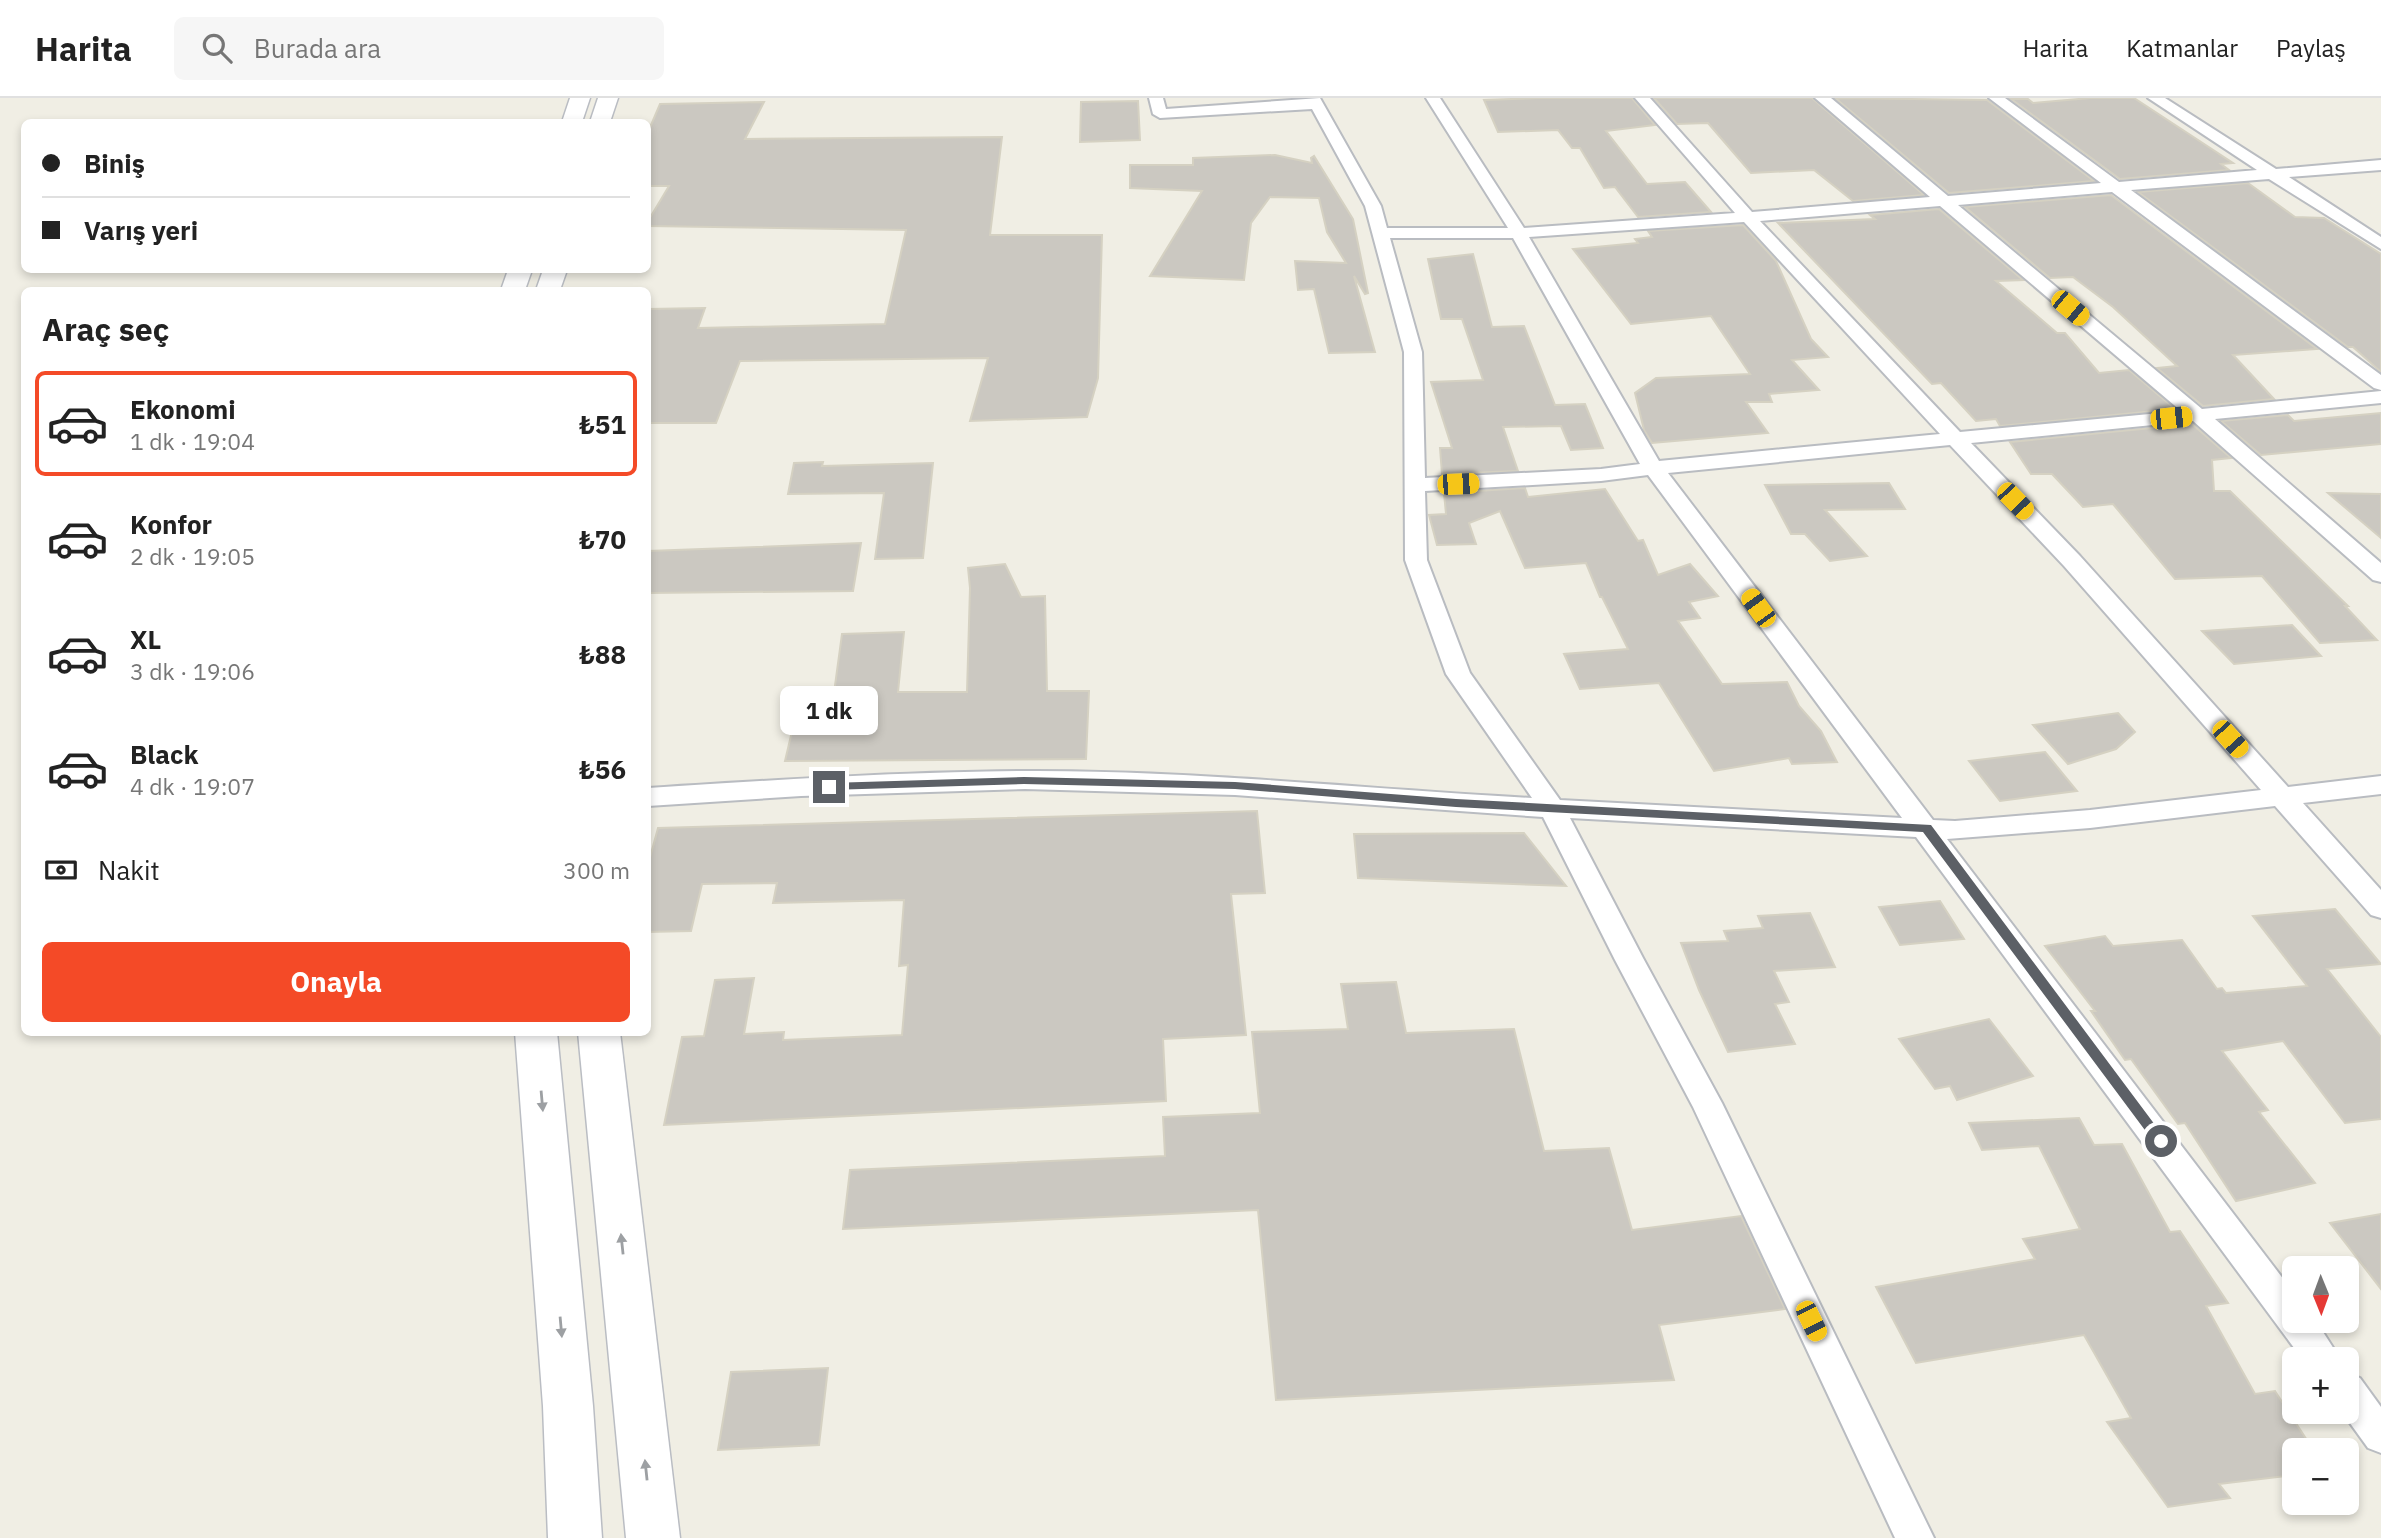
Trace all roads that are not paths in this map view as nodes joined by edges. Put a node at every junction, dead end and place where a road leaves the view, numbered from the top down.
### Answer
1 (580, 98) edge
2 (608, 98) edge
3 (1156, 98) edge
4 (1433, 98) edge
5 (1642, 98) edge
6 (1822, 98) edge
7 (1996, 98) edge
8 (2155, 98) edge
9 (1315, 101) edge
10 (573, 119) edge
11 (601, 119) edge
12 (2381, 165) edge
13 (2270, 172) junction
14 (2111, 186) junction
15 (1942, 200) junction
16 (1748, 217) junction
17 (1381, 233) junction
18 (1519, 233) junction
19 (2381, 244) edge
20 (2381, 384) edge
21 (2381, 397) edge
22 (2198, 415) junction
23 (1957, 440) junction
24 (1654, 468) junction
25 (1415, 485) junction
26 (2381, 575) edge
27 (2381, 785) edge
28 (651, 797) edge
29 (2283, 798) junction
30 (1552, 808) junction
31 (1927, 828) junction
32 (2381, 908) edge
33 (536, 1036) edge
34 (599, 1036) edge
35 (2282, 1303) edge
36 (2359, 1406) edge
37 (2381, 1436) edge
38 (575, 1538) edge
39 (653, 1538) edge
40 (1915, 1538) edge

1 - 10 main road
2 - 11 main road
3 - 9 street
4 - 18 street
5 - 16 street
6 - 15 street
7 - 14 street
8 - 13 street
9 - 17 street
12 - 13 street
13 - 14 street
13 - 19 street
14 - 15 street
14 - 20 street
15 - 16 street
15 - 22 street
16 - 18 street
16 - 23 street
17 - 18 street
17 - 25 street
18 - 24 street
21 - 22 street
22 - 23 street
22 - 26 street
23 - 24 street
23 - 29 street
24 - 25 street
24 - 31 street
25 - 30 street
27 - 29 street
28 - 30 street
29 - 31 street
29 - 32 street
30 - 31 street
30 - 40 street
31 - 35 street
33 -> 38 main road
39 -> 34 main road
36 - 37 street

